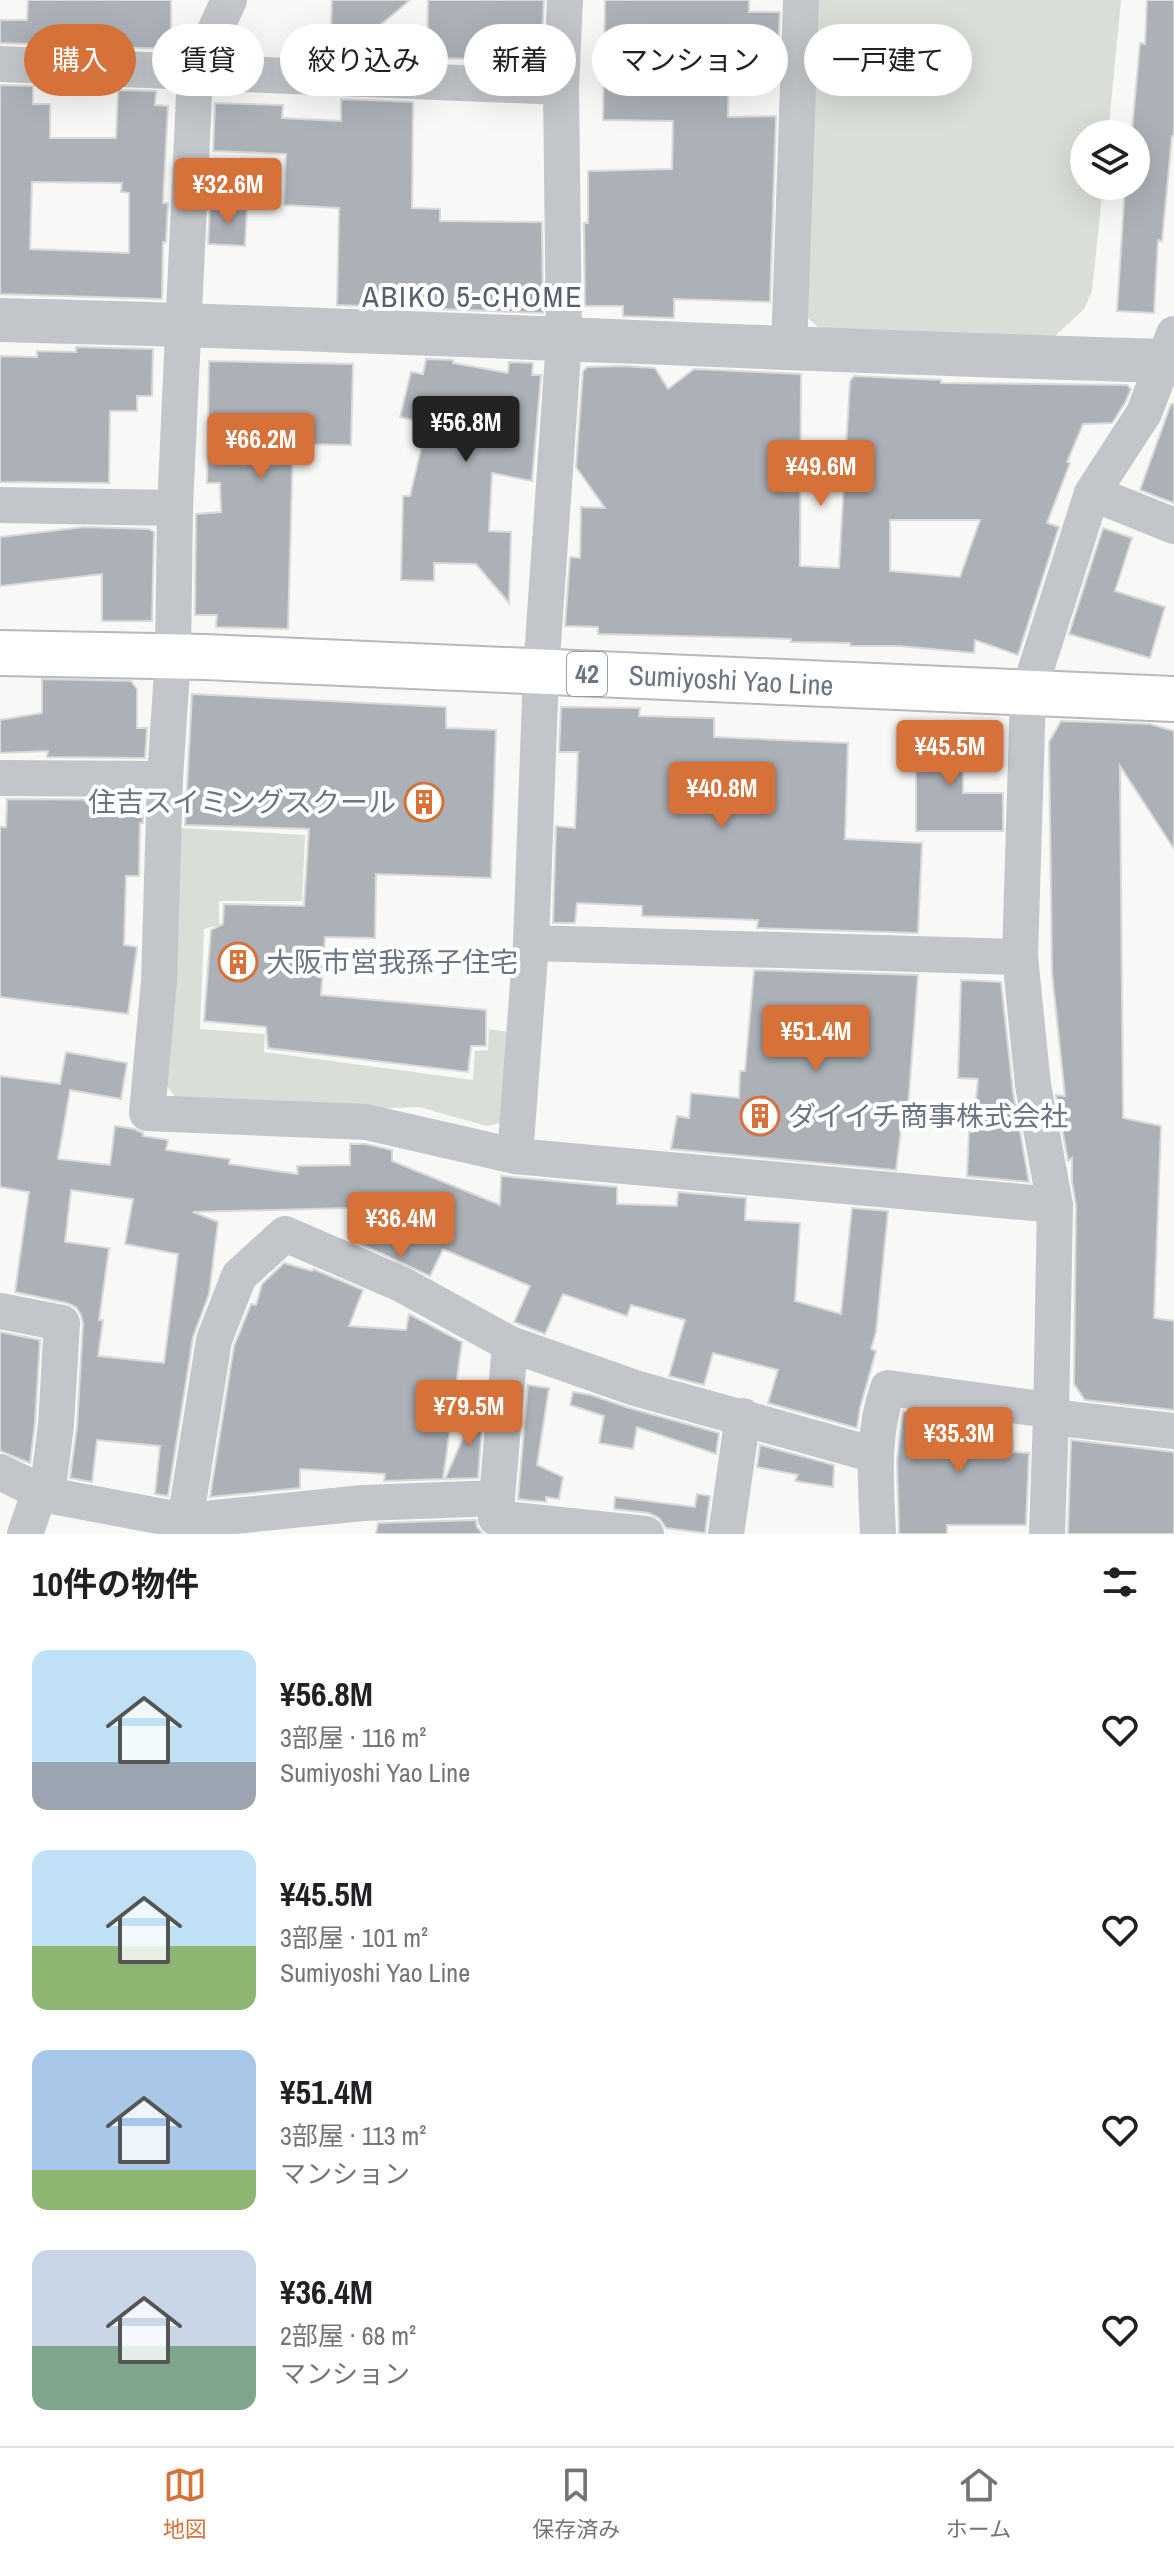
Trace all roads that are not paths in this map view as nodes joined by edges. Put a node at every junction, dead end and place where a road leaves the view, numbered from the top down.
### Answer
1 (229, 0) edge
2 (565, 0) edge
3 (801, 0) edge
4 (218, 24) edge
5 (564, 24) edge
6 (0, 64) edge
7 (152, 72) edge
8 (264, 76) edge
9 (464, 84) edge
10 (194, 96) edge
11 (561, 96) edge
12 (0, 320) edge
13 (185, 324) junction
14 (564, 340) junction
15 (1168, 348) edge
16 (789, 349) junction
17 (1092, 493) junction
18 (0, 505) edge
19 (175, 508) junction
20 (1174, 526) edge
21 (0, 653) edge
22 (173, 656) junction
23 (541, 672) junction
24 (1028, 694) junction
25 (1174, 699) edge
26 (0, 778) edge
27 (165, 779) junction
28 (531, 943) junction
29 (1020, 957) junction
30 (515, 1156) junction
31 (1055, 1205) junction
32 (0, 1311) edge
33 (510, 1344) junction
34 (743, 1416) junction
35 (1051, 1417) junction
36 (1174, 1431) edge
37 (875, 1455) junction
38 (0, 1472) edge
39 (44, 1493) junction
40 (496, 1516) edge
41 (364, 1518) edge
42 (184, 1528) edge
43 (25, 1534) edge
44 (646, 1534) edge
45 (726, 1534) edge
46 (878, 1534) edge
47 (1047, 1534) edge

1 - 4 street
2 - 5 street
3 - 16 street
6 - 7 street
8 - 9 street
10 - 13 street
11 - 14 street
12 - 13 street
13 - 14 street
13 - 19 street
14 - 16 street
14 - 23 street
15 - 16 street
15 - 17 street
17 - 20 street
17 - 24 street
18 - 19 street
19 - 22 street
21 - 22 main road, Sumiyoshi Yao Line / 42
22 - 23 main road, Sumiyoshi Yao Line / 42
22 - 27 street
23 - 24 main road, Sumiyoshi Yao Line / 42
23 - 28 street
24 - 25 main road, Sumiyoshi Yao Line / 42
24 - 29 street
26 - 27 street
27 - 30 street
28 - 29 street
28 - 30 street
29 - 31 street
30 - 31 street
31 - 35 street
32 - 39 street
33 - 34 street
33 - 40 street
33 - 42 street
34 - 37 street
34 - 45 street
35 - 36 street
35 - 37 street
35 - 47 street
37 - 46 street
38 - 39 street
39 - 42 street
39 - 43 street
40 - 41 street
40 - 44 street
41 - 42 street

